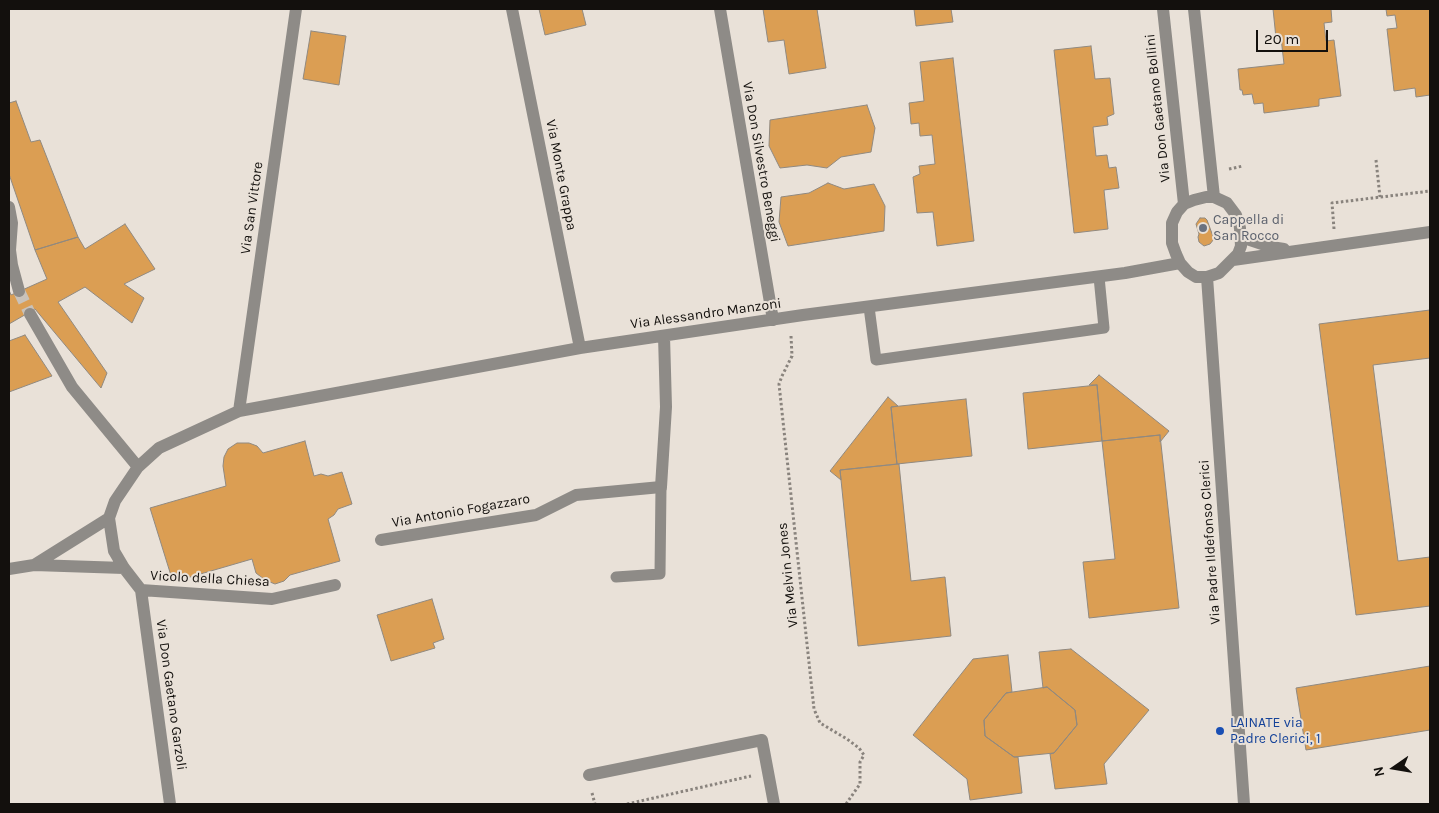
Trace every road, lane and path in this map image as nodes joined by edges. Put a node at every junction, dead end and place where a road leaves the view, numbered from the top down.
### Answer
1 (296, 9) edge
2 (512, 9) edge
3 (720, 9) edge
4 (1162, 9) edge
5 (1194, 9) edge
6 (1376, 160) dead end
7 (1243, 166) dead end
8 (1227, 176) dead end
9 (1430, 191) edge
10 (1214, 197) junction
11 (1380, 197) junction
12 (1184, 204) junction
13 (9, 207) edge
14 (1325, 231) dead end
15 (1430, 232) edge
16 (9, 235) edge
17 (1240, 237) junction
18 (1293, 250) junction
19 (1233, 260) junction
20 (1180, 263) junction
21 (1098, 277) junction
22 (1208, 277) junction
23 (19, 291) tunnel mouth
24 (869, 307) junction
25 (30, 314) tunnel mouth
26 (788, 318) junction
27 (772, 320) junction
28 (664, 336) junction
29 (580, 348) junction
30 (239, 411) junction
31 (138, 467) junction
32 (661, 486) junction
33 (109, 518) junction
34 (381, 540) dead end
35 (34, 565) junction
36 (124, 568) junction
37 (9, 569) edge
38 (616, 577) dead end
39 (335, 585) dead end
40 (141, 590) junction
41 (589, 775) dead end
42 (753, 776) dead end
43 (170, 804) edge
44 (627, 804) edge
45 (774, 804) edge
46 (846, 804) edge
47 (1244, 804) edge

1 - 30 street, Via San Vittore
2 - 29 street, Via Monte Grappa
3 - 27 street, Via Don Silvestro Beneggi
4 - 12 street, Via Don Gaetano Bollini
5 - 10 street
6 - 11 path
7 - 8 path
9 - 11 path
10 - 12 street
10 - 17 street
11 - 14 path
12 - 20 street
13 - 16 street
15 - 18 street
16 - 23 street
17 - 18 street
17 - 19 street
18 - 19 street
19 - 22 street
20 - 21 street, Via Alessandro Manzoni
20 - 22 street
21 - 24 street, Via Alessandro Manzoni
21 - 24 lane
22 - 47 street, Via Padre Ildefonso Clerici
24 - 26 street, Via Alessandro Manzoni
25 - 31 street
26 - 27 street, Via Alessandro Manzoni
26 - 46 path, Via Melvin Jones
27 - 28 street, Via Alessandro Manzoni
28 - 29 street, Via Alessandro Manzoni
28 - 32 street
29 - 30 street, Via Alessandro Manzoni
30 - 31 street, Via Alessandro Manzoni
31 - 33 street, Via Alessandro Manzoni
32 - 34 street, Via Antonio Fogazzaro
32 - 38 lane
33 - 35 street
33 - 36 street
35 - 36 street
35 - 37 street
36 - 40 street
39 - 40 street, Vicolo della Chiesa
40 - 43 street, Via Don Gaetano Garzoli
41 - 45 street
42 - 44 path

